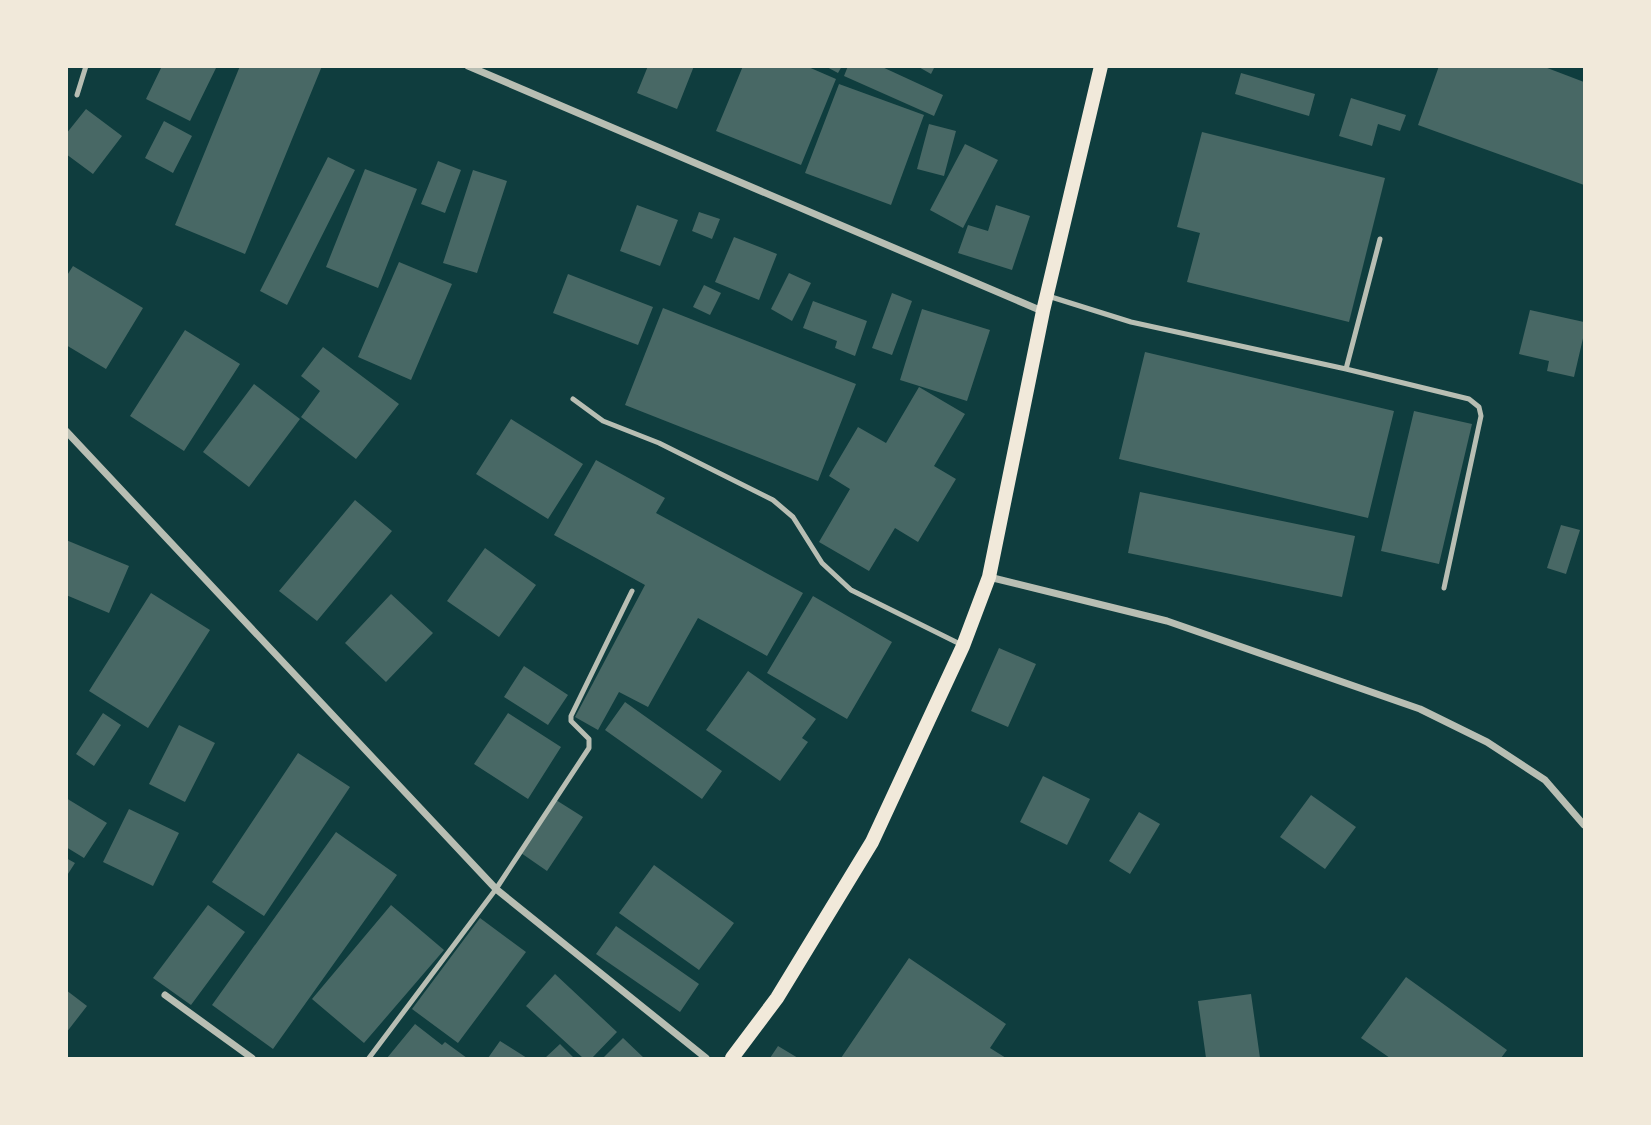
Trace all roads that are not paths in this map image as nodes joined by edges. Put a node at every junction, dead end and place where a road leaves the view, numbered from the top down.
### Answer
1 (86, 66) edge
2 (468, 66) edge
3 (1101, 66) edge
4 (77, 95) dead end
5 (1380, 239) dead end
6 (1048, 296) junction
7 (1043, 311) junction
8 (1346, 369) junction
9 (573, 399) dead end
10 (66, 431) edge
11 (989, 577) junction
12 (1444, 587) dead end
13 (632, 591) dead end
14 (963, 646) junction
15 (1584, 825) edge
16 (496, 889) junction
17 (165, 995) dead end
18 (252, 1059) edge
19 (369, 1059) edge
20 (706, 1059) edge
21 (732, 1059) edge

1 - 4 lane
2 - 7 street
3 - 6 main road
5 - 8 lane
6 - 7 main road
6 - 8 lane
7 - 11 main road
8 - 12 lane
9 - 14 lane
10 - 16 street
11 - 14 main road
11 - 15 street
13 - 16 lane
14 - 21 main road
16 - 19 lane
16 - 20 street
17 - 18 street

